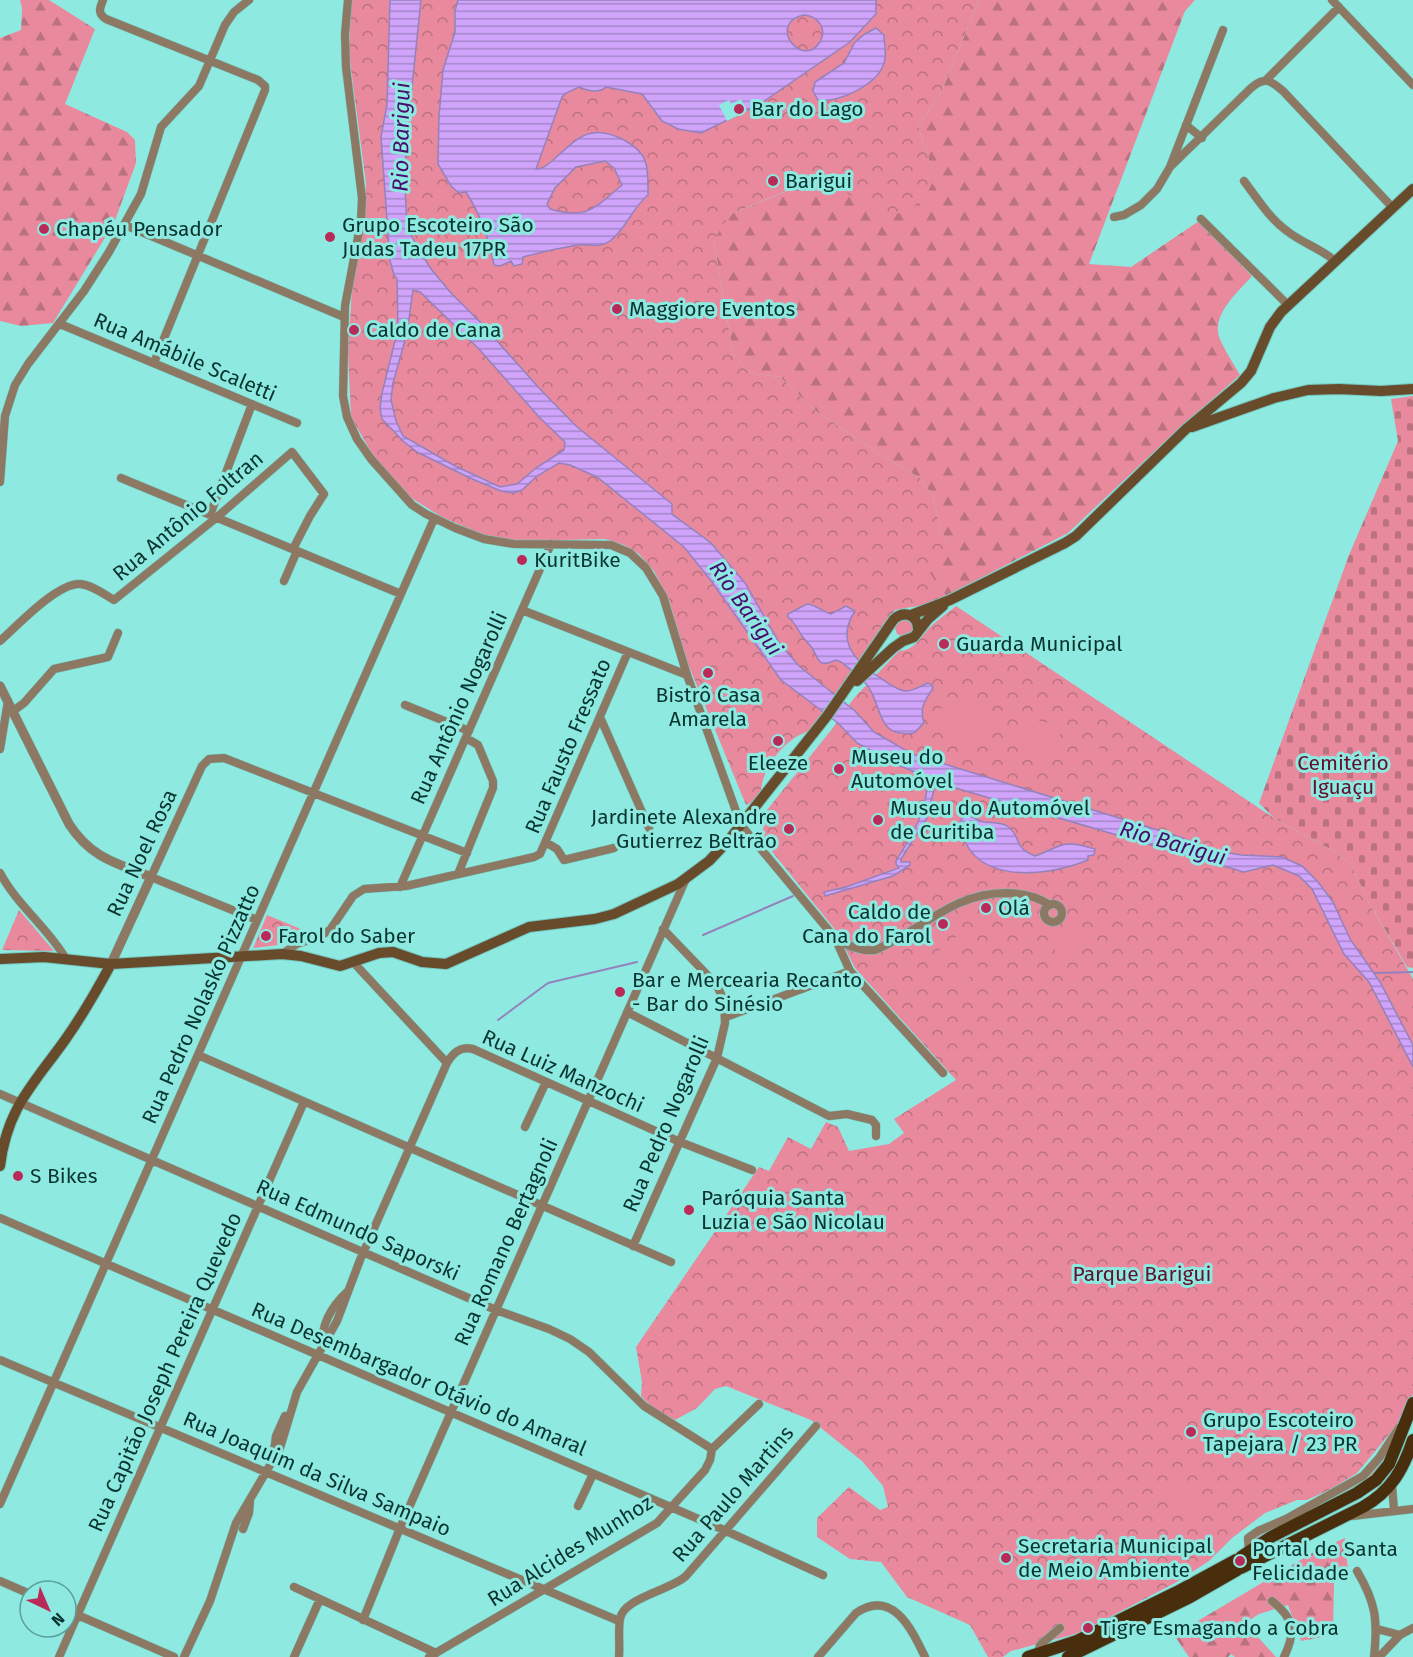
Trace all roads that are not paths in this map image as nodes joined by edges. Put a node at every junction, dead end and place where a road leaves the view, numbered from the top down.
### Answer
1 (103, 0) edge
2 (348, 0) edge
3 (1332, 0) edge
4 (243, 2) edge
5 (1339, 7) junction
6 (1223, 30) dead end
7 (210, 61) junction
8 (1266, 80) junction
9 (1413, 85) edge
10 (1186, 126) junction
11 (1202, 138) junction
12 (1170, 167) junction
13 (1244, 181) dead end
14 (1413, 189) edge
15 (1393, 208) junction
16 (1114, 217) dead end
17 (1201, 219) dead end
18 (125, 225) junction
19 (198, 256) junction
20 (1335, 261) junction
21 (1288, 304) junction
22 (344, 317) junction
23 (60, 324) junction
24 (154, 363) junction
25 (1413, 389) edge
26 (252, 404) junction
27 (297, 423) dead end
28 (2, 424) edge
29 (1186, 429) junction
30 (121, 478) dead end
31 (0, 482) edge
32 (213, 516) junction
33 (434, 519) junction
34 (551, 544) junction
35 (295, 550) junction
36 (284, 581) dead end
37 (401, 594) junction
38 (950, 600) junction
39 (522, 610) junction
40 (910, 615) junction
41 (893, 623) junction
42 (918, 630) junction
43 (118, 633) dead end
44 (0, 641) edge
45 (903, 641) junction
46 (628, 652) junction
47 (871, 662) junction
48 (687, 675) junction
49 (0, 686) edge
50 (8, 701) junction
51 (405, 705) dead end
52 (13, 711) junction
53 (600, 717) junction
54 (467, 734) junction
55 (0, 749) edge
56 (313, 793) junction
57 (741, 825) junction
58 (649, 828) dead end
59 (423, 836) junction
60 (546, 843) junction
61 (614, 848) dead end
62 (467, 853) junction
63 (0, 873) edge
64 (458, 874) junction
65 (151, 877) junction
66 (685, 880) junction
67 (400, 887) junction
68 (1050, 905) dead end
69 (257, 920) junction
70 (663, 929) junction
71 (835, 938) junction
72 (282, 954) junction
73 (241, 957) junction
74 (0, 959) edge
75 (66, 959) junction
76 (354, 963) junction
77 (111, 964) junction
78 (850, 970) junction
79 (627, 1012) junction
80 (726, 1017) junction
81 (198, 1055) junction
82 (717, 1058) junction
83 (447, 1063) junction
84 (943, 1073) dead end
85 (546, 1082) junction
86 (0, 1094) edge
87 (588, 1101) junction
88 (19, 1102) junction
89 (304, 1102) junction
90 (525, 1127) dead end
91 (876, 1136) dead end
92 (680, 1142) junction
93 (410, 1148) junction
94 (152, 1160) junction
95 (0, 1166) edge
96 (752, 1170) dead end
97 (258, 1206) junction
98 (542, 1206) junction
99 (0, 1218) edge
100 (633, 1246) junction
101 (364, 1252) junction
102 (671, 1262) dead end
103 (106, 1263) junction
104 (212, 1309) junction
105 (496, 1310) junction
106 (320, 1351) junction
107 (0, 1360) edge
108 (54, 1382) junction
109 (759, 1404) dead end
110 (1411, 1407) edge
111 (451, 1412) junction
112 (816, 1426) dead end
113 (160, 1427) junction
114 (1413, 1440) edge
115 (712, 1449) junction
116 (266, 1472) junction
117 (593, 1474) junction
118 (1392, 1485) junction
119 (250, 1499) junction
120 (0, 1504) edge
121 (578, 1506) dead end
122 (671, 1508) junction
123 (1413, 1509) edge
124 (1394, 1510) junction
125 (1342, 1517) junction
126 (399, 1528) junction
127 (243, 1529) dead end
128 (724, 1530) junction
129 (1241, 1561) junction
130 (1357, 1570) dead end
131 (823, 1575) dead end
132 (0, 1581) edge
133 (294, 1587) dead end
134 (18, 1589) edge
135 (544, 1589) junction
136 (321, 1599) junction
137 (1272, 1601) dead end
138 (78, 1615) joint
139 (363, 1620) junction
140 (619, 1621) junction
141 (1060, 1628) dead end
142 (1413, 1628) edge
143 (1377, 1629) junction
144 (1400, 1635) junction
145 (67, 1639) edge
146 (433, 1655) edge
147 (1035, 1656) edge
148 (59, 1657) edge
149 (174, 1657) edge
150 (184, 1657) edge
151 (294, 1657) edge
152 (619, 1657) edge
153 (818, 1657) edge
154 (925, 1657) edge
155 (1068, 1657) edge
156 (1284, 1657) edge
157 (1374, 1657) edge
158 (1379, 1657) edge

1 - 7 street
2 - 22 street
3 - 5 street
4 - 7 street
5 - 8 street
5 - 9 street
6 - 10 street
7 - 18 street
7 - 19 street
8 - 11 street
8 - 15 street
10 - 11 street
10 - 12 street
11 - 12 street
12 - 16 street
13 - 20 street
14 - 15 main road
15 - 20 main road
17 - 21 street
18 - 19 street
18 - 23 street
19 - 22 street
19 - 24 street
20 - 21 main road
21 - 29 main road
22 - 33 street
23 - 24 street, Rua Amábile Scaletti
23 - 28 street
24 - 26 street, Rua Amábile Scaletti
25 - 29 main road
26 - 27 street, Rua Amábile Scaletti
26 - 32 street
28 - 31 street
29 - 38 main road
30 - 32 street
32 - 35 street
32 - 35 street, Rua Antônio Foltran
32 - 44 street, Rua Antônio Foltran
33 - 34 street
33 - 37 street, Rua Pedro Nolasko Pizzatto
34 - 39 street, Rua Antônio Nogarolli
34 - 48 street
35 - 36 street
35 - 37 street
37 - 56 street, Rua Pedro Nolasko Pizzatto
38 - 40 main road
38 - 42 main road
39 - 46 street
39 - 54 street, Rua Antônio Nogarolli
40 - 41 main road
40 - 42 main road
41 - 45 main road
41 - 47 main road
42 - 45 main road
43 - 52 street
45 - 47 main road
46 - 48 street
46 - 53 street, Rua Fausto Fressato
47 - 57 main road
48 - 57 street
49 - 50 street
50 - 52 street
50 - 55 street
51 - 54 street
52 - 65 street
53 - 58 street
53 - 60 street, Rua Fausto Fressato
54 - 59 street, Rua Antônio Nogarolli
54 - 62 street
56 - 59 street
56 - 65 street, Rua Noel Rosa
56 - 69 street, Rua Pedro Nolasko Pizzatto
57 - 66 main road
57 - 71 street
59 - 62 street
59 - 67 street, Rua Antônio Nogarolli
60 - 61 street
60 - 64 street, Rua Fausto Fressato
62 - 64 street
63 - 75 street
64 - 67 street
65 - 69 street
65 - 77 street, Rua Noel Rosa
66 - 70 street, Rua Romano Bertagnoli
66 - 76 main road
67 - 72 street
68 - 71 street
69 - 73 street, Rua Pedro Nolasko Pizzatto
70 - 79 street, Rua Romano Bertagnoli
70 - 80 street, Rua Pedro Nogarolli
71 - 78 street
72 - 73 main road
72 - 76 main road
73 - 77 main road
73 - 81 street, Rua Pedro Nolasko Pizzatto
74 - 75 main road
75 - 77 main road
76 - 83 street
77 - 88 main road
78 - 80 street
78 - 84 street
79 - 82 street
79 - 87 street, Rua Romano Bertagnoli
80 - 82 street, Rua Pedro Nogarolli
81 - 89 street
81 - 94 street, Rua Pedro Nolasko Pizzatto
82 - 91 street
82 - 92 street, Rua Pedro Nogarolli
83 - 85 street, Rua Luiz Manzochi
83 - 93 street
85 - 87 street, Rua Luiz Manzochi
85 - 90 street
86 - 88 street, Rua Edmundo Saporski
87 - 92 street, Rua Luiz Manzochi
87 - 98 street, Rua Romano Bertagnoli
88 - 94 street, Rua Edmundo Saporski
88 - 95 main road
89 - 93 street
89 - 97 street, Rua Capitão Joseph Pereira Quevedo
92 - 96 street, Rua Luiz Manzochi
92 - 100 street, Rua Pedro Nogarolli
93 - 98 street
93 - 101 street
94 - 97 street, Rua Edmundo Saporski
94 - 103 street, Rua Pedro Nolasko Pizzatto
97 - 101 street, Rua Edmundo Saporski
97 - 104 street, Rua Capitão Joseph Pereira Quevedo
98 - 100 street
98 - 105 street, Rua Romano Bertagnoli
99 - 103 street, Rua Desembargador Otávio do Amaral
100 - 102 street
101 - 105 street, Rua Edmundo Saporski
101 - 106 street
103 - 104 street, Rua Desembargador Otávio do Amaral
103 - 108 street, Rua Pedro Nolasko Pizzatto
104 - 106 street, Rua Desembargador Otávio do Amaral
104 - 113 street, Rua Capitão Joseph Pereira Quevedo
105 - 111 street, Rua Romano Bertagnoli
105 - 115 street, Rua Edmundo Saporski
106 - 111 street, Rua Desembargador Otávio do Amaral
106 - 116 street
107 - 108 street, Rua Joaquim da Silva Sampaio
108 - 113 street, Rua Joaquim da Silva Sampaio
108 - 120 street, Rua Pedro Nolasko Pizzatto
109 - 115 street, Rua Alcides Munhoz
110 - 129 main road
111 - 117 street, Rua Desembargador Otávio do Amaral
111 - 126 street, Rua Romano Bertagnoli
112 - 128 street, Rua Paulo Martins
113 - 116 street, Rua Joaquim da Silva Sampaio
113 - 138 street, Rua Capitão Joseph Pereira Quevedo
114 - 118 main road
115 - 122 street, Rua Alcides Munhoz
116 - 119 street
116 - 126 street, Rua Joaquim da Silva Sampaio
117 - 121 street
117 - 122 street, Rua Desembargador Otávio do Amaral
118 - 124 street
118 - 125 main road
119 - 127 street
119 - 150 street
122 - 128 street, Rua Desembargador Otávio do Amaral
122 - 135 street, Rua Alcides Munhoz
123 - 124 street
124 - 125 street
125 - 129 main road
126 - 135 street, Rua Joaquim da Silva Sampaio
126 - 139 street, Rua Romano Bertagnoli
128 - 131 street, Rua Desembargador Otávio do Amaral
128 - 140 street, Rua Paulo Martins
129 - 147 main road
129 - 155 main road
130 - 143 street
132 - 134 street
133 - 136 street
135 - 140 street, Rua Joaquim da Silva Sampaio
135 - 146 street, Rua Alcides Munhoz
136 - 139 street
136 - 151 street
137 - 156 street
138 - 149 street
139 - 146 street
140 - 152 street
141 - 147 street
142 - 144 street
143 - 144 street
143 - 157 street
144 - 158 street
145 - 148 street, Rua Capitão Joseph Pereira Quevedo
153 - 154 street

